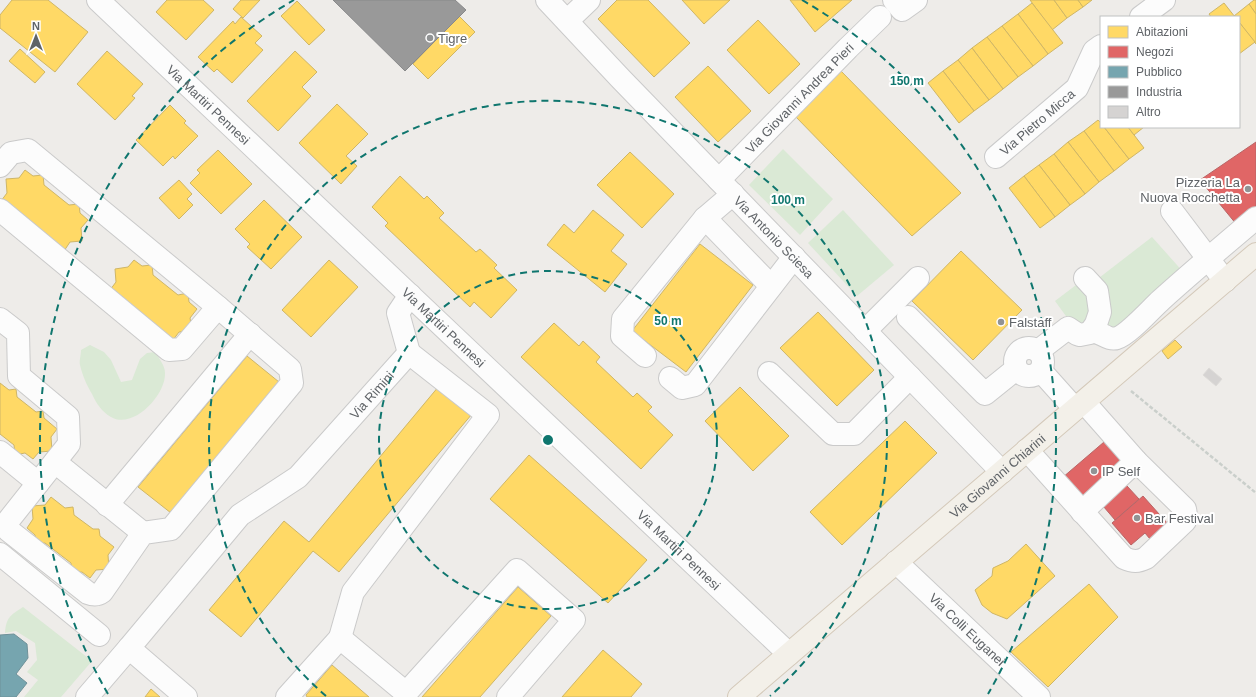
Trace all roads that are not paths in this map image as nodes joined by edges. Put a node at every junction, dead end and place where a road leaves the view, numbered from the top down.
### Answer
1 (98, 0) edge
2 (547, 0) edge
3 (589, 0) edge
4 (894, 0) edge
5 (916, 0) edge
6 (1164, 0) edge
7 (1141, 16) edge
8 (880, 17) dead end
9 (567, 21) junction
10 (1100, 47) edge
11 (996, 157) dead end
12 (0, 166) edge
13 (726, 187) junction
14 (0, 210) edge
15 (1172, 211) dead end
16 (705, 218) junction
17 (1256, 218) edge
18 (1256, 254) edge
19 (794, 257) junction
20 (1208, 258) junction
21 (918, 278) dead end
22 (1085, 278) dead end
23 (1225, 281) junction
24 (771, 286) junction
25 (410, 295) junction
26 (218, 307) junction
27 (908, 317) dead end
28 (0, 319) edge
29 (865, 331) junction
30 (1091, 331) junction
31 (250, 334) junction
32 (409, 353) junction
33 (645, 356) dead end
34 (1039, 361) junction
35 (769, 373) dead end
36 (910, 377) junction
37 (670, 378) dead end
38 (1080, 405) junction
39 (1027, 450) junction
40 (0, 452) edge
41 (1136, 461) junction
42 (55, 462) junction
43 (1002, 472) junction
44 (38, 483) junction
45 (107, 505) junction
46 (1082, 512) junction
47 (144, 533) junction
48 (0, 554) edge
49 (896, 562) junction
50 (99, 635) dead end
51 (340, 638) junction
52 (129, 648) junction
53 (790, 654) junction
54 (87, 697) edge
55 (186, 697) edge
56 (287, 697) edge
57 (508, 697) edge
58 (739, 697) edge
59 (1039, 697) edge

1 - 25 street, Via Martiri Pennesi
2 - 9 street, Via Antonio Sciesa
3 - 9 street
4 - 5 street
6 - 7 street
8 - 13 street, Via Giovanni Andrea Pieri
9 - 13 street, Via Antonio Sciesa
10 - 11 street, Via Pietro Micca
12 - 26 street
13 - 16 street, Via Giovanni Andrea Pieri
13 - 19 street, Via Antonio Sciesa
14 - 26 street
15 - 20 street
16 - 24 street
16 - 33 street, Via Giovanni Andrea Pieri
17 - 20 street
18 - 23 main road, Via Giovanni Chiarini
19 - 24 street
19 - 29 street, Via Antonio Sciesa
20 - 23 street
20 - 30 street
21 - 29 street
22 - 30 street
23 - 38 main road, Via Giovanni Chiarini
24 - 37 street
25 - 32 street
25 - 53 street, Via Martiri Pennesi
26 - 31 street
27 - 34 street
28 - 42 street
29 - 36 street, Via Antonio Sciesa
30 - 34 street
31 - 45 street
31 - 47 street
32 - 51 street
32 - 52 street, Via Rimini
34 - 38 street
35 - 36 street
36 - 43 street, Via Antonio Sciesa
38 - 39 main road, Via Giovanni Chiarini
38 - 41 street
39 - 43 main road, Via Giovanni Chiarini
39 - 46 street
40 - 44 street
41 - 46 street
41 - 46 street
42 - 44 street
42 - 45 street
43 - 49 main road, Via Giovanni Chiarini
44 - 47 street
45 - 47 street
48 - 50 street
49 - 53 main road, Via Giovanni Chiarini
49 - 59 street, Via Colli Euganei
51 - 56 street
51 - 57 street
52 - 54 street, Via Rimini
52 - 55 street
53 - 58 main road, Via Giovanni Chiarini

